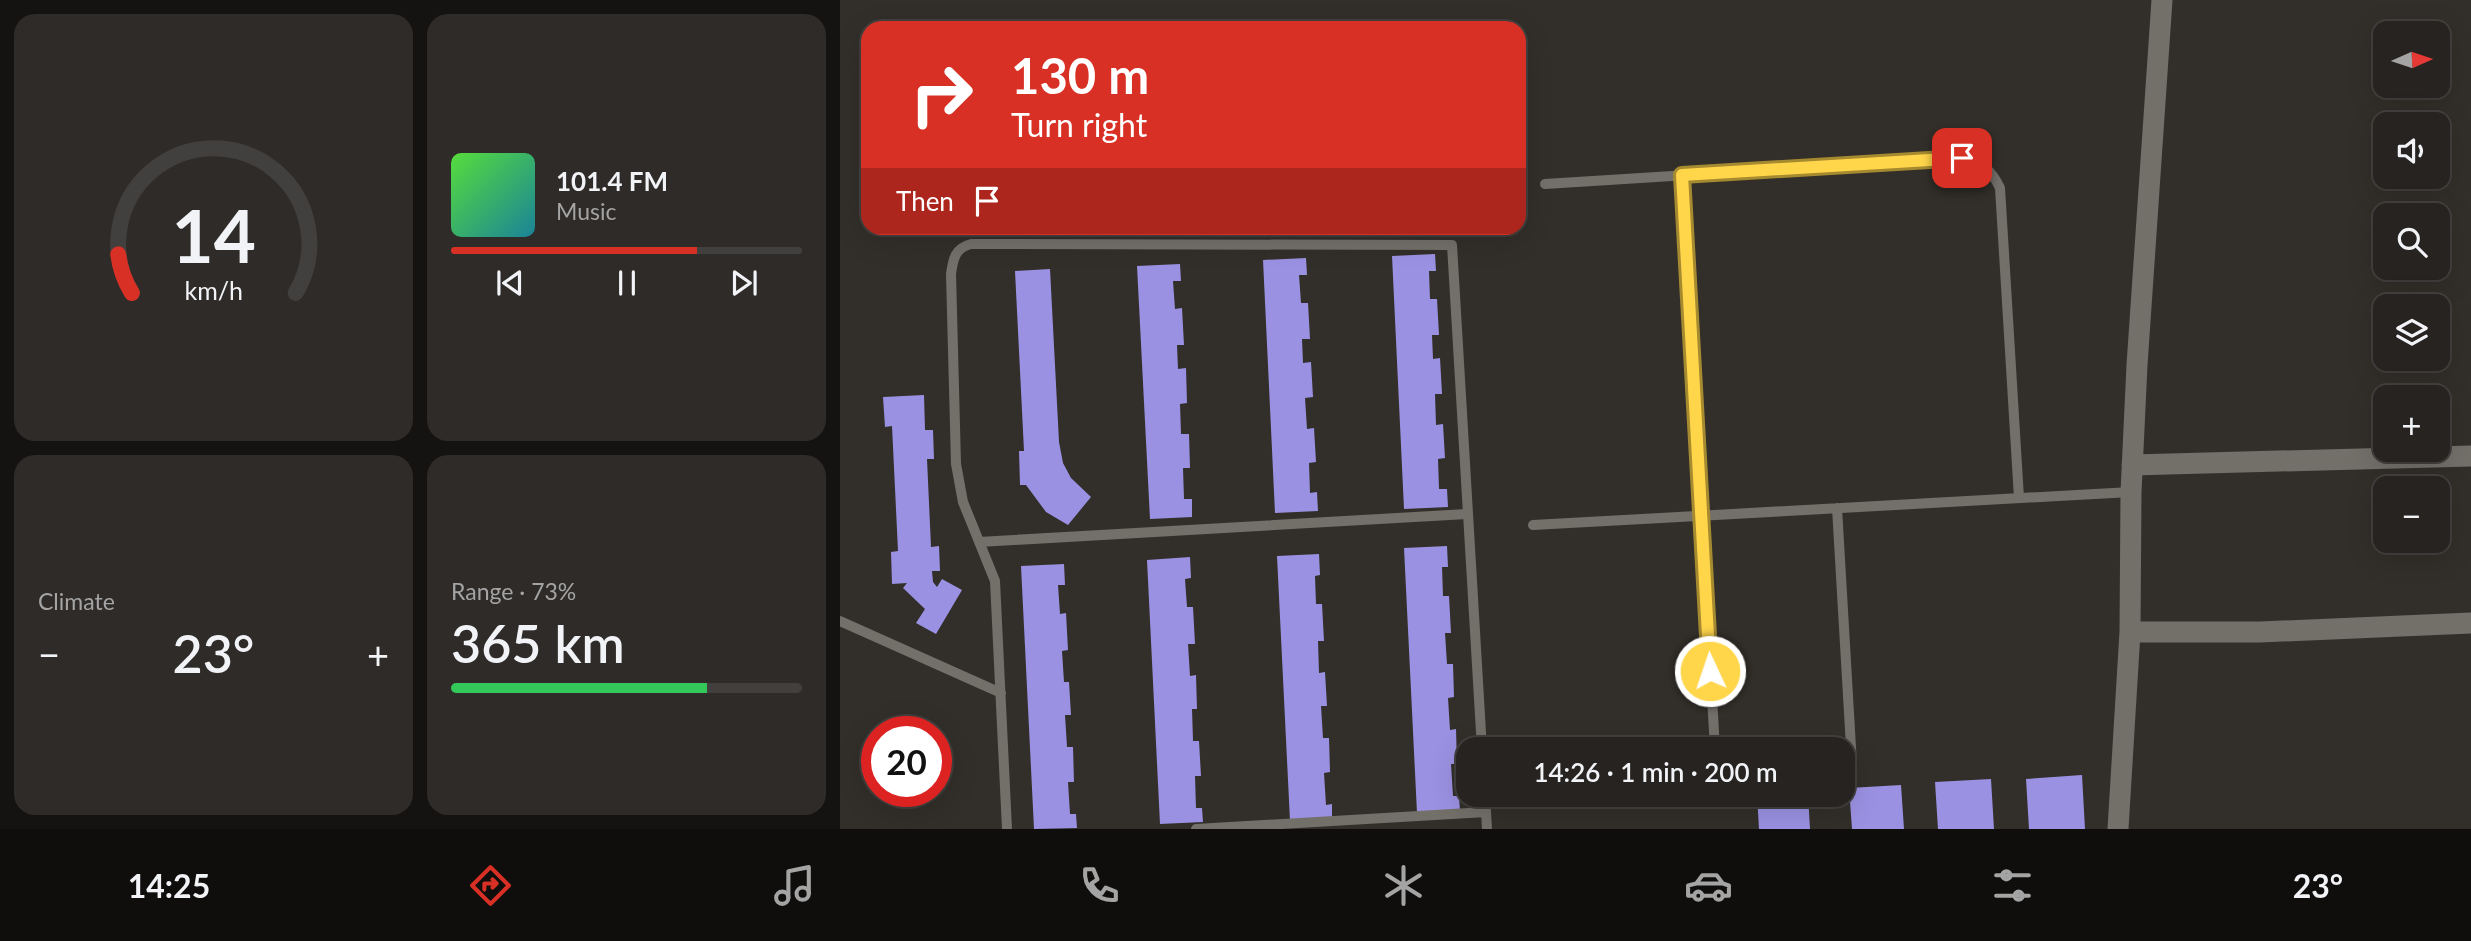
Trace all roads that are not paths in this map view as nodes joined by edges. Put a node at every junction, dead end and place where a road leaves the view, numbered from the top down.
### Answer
1 (2162, 0) edge
2 (1682, 175) junction
3 (1545, 184) dead end
4 (2471, 456) edge
5 (2132, 465) junction
6 (2131, 492) junction
7 (2019, 498) junction
8 (1837, 508) junction
9 (1468, 514) junction
10 (1701, 516) junction
11 (1533, 526) dead end
12 (979, 542) junction
13 (840, 621) edge
14 (2471, 623) edge
15 (2130, 632) junction
16 (1001, 693) junction
17 (1481, 737) edge
18 (1714, 737) edge
19 (1850, 737) edge
20 (1486, 807) edge
21 (1486, 812) junction
22 (1007, 829) edge
23 (1196, 829) edge
24 (1487, 829) edge
25 (2118, 829) edge

1 - 5 street
2 - 3 lane
2 - 7 lane
2 - 10 lane
4 - 5 street
5 - 6 street
6 - 7 lane
6 - 15 street
7 - 8 lane
8 - 10 lane
8 - 19 lane
9 - 12 lane
9 - 12 lane
9 - 17 lane
10 - 11 lane
10 - 18 lane
12 - 16 lane
13 - 16 lane
14 - 15 street
15 - 25 street
16 - 22 lane
20 - 21 lane
21 - 23 lane
21 - 24 lane

